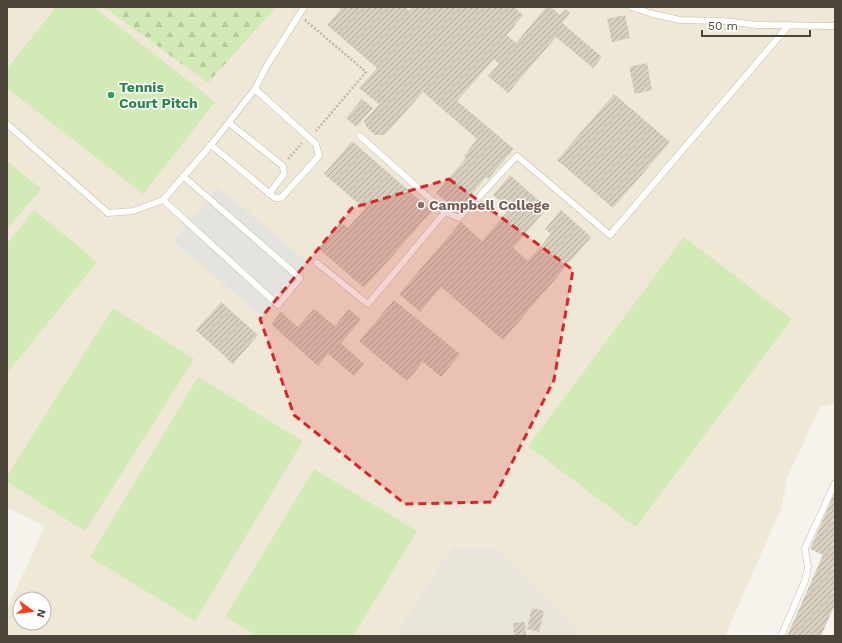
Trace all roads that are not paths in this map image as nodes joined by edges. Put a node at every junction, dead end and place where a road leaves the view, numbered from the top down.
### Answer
1 (304, 7) edge
2 (631, 7) edge
3 (790, 25) junction
4 (835, 26) edge
5 (255, 89) junction
6 (229, 123) junction
7 (7, 124) edge
8 (360, 136) dead end
9 (211, 145) junction
10 (183, 176) junction
11 (269, 194) junction
12 (163, 200) junction
13 (445, 212) junction
14 (317, 263) dead end
15 (835, 483) edge
16 (781, 636) edge

1 - 5 lane
2 - 3 lane
3 - 4 lane
3 - 13 lane
5 - 6 lane
5 - 11 lane
6 - 9 lane
6 - 11 lane
7 - 12 lane
8 - 13 lane
9 - 10 lane
9 - 11 lane
10 - 12 lane
10 - 12 lane
13 - 14 lane
15 - 16 lane

